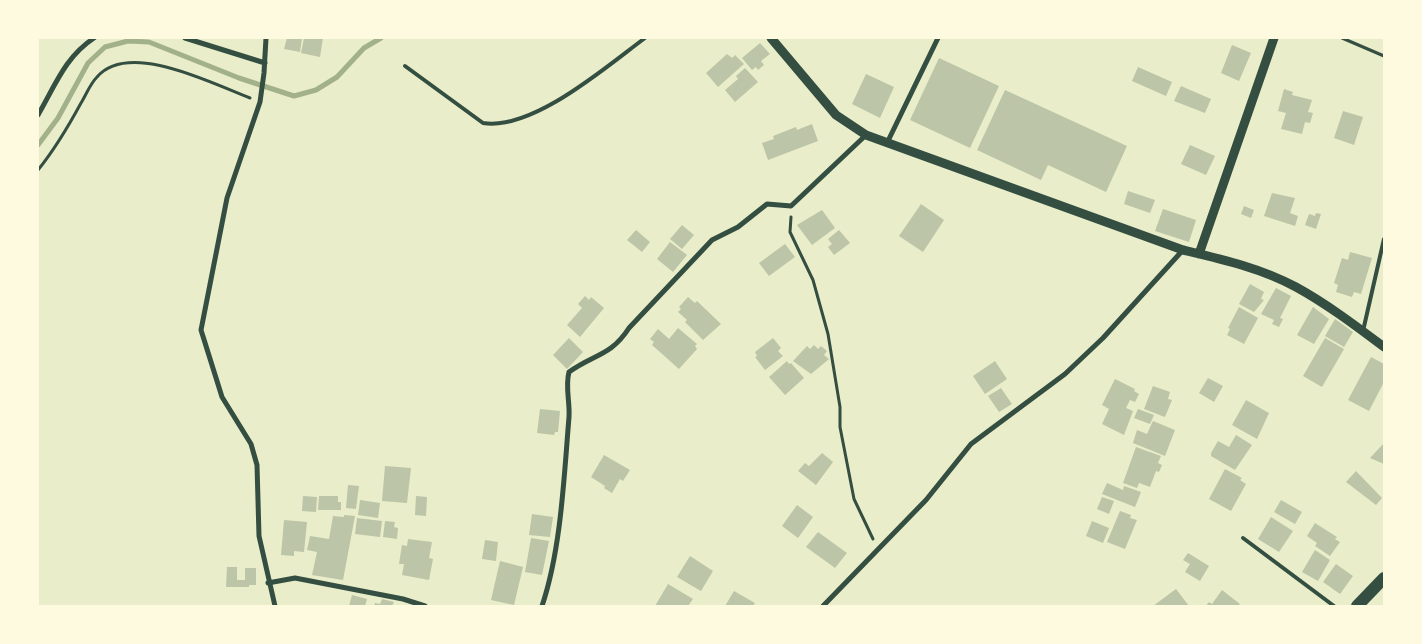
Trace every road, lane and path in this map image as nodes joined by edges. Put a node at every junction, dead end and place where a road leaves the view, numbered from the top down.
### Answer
1 (94, 38) edge
2 (185, 38) edge
3 (266, 38) edge
4 (644, 38) edge
5 (771, 38) edge
6 (938, 38) edge
7 (1274, 38) edge
8 (1342, 38) edge
9 (1384, 56) edge
10 (265, 63) junction
11 (405, 66) dead end
12 (260, 102) junction
13 (38, 115) edge
14 (866, 135) junction
15 (887, 143) junction
16 (38, 170) edge
17 (791, 206) junction
18 (1384, 238) edge
19 (1183, 250) junction
20 (1199, 254) junction
21 (1363, 331) junction
22 (1384, 348) edge
23 (1243, 538) dead end
24 (879, 550) junction
25 (1384, 578) edge
26 (268, 583) junction
27 (275, 606) edge
28 (425, 606) edge
29 (542, 606) edge
30 (824, 606) edge
31 (1334, 606) edge
32 (1357, 606) edge

1 - 13 street
2 - 10 street
3 - 10 street
4 - 11 lane
5 - 14 street
6 - 15 street
7 - 20 street
8 - 9 path
10 - 12 street
12 - 16 path
12 - 26 street
14 - 15 street
14 - 17 street
15 - 19 street
17 - 24 path
17 - 29 street
18 - 21 lane
19 - 20 street
19 - 24 street
20 - 21 street
21 - 22 street
23 - 31 lane
24 - 30 street
25 - 32 main road
26 - 27 street
26 - 28 street

